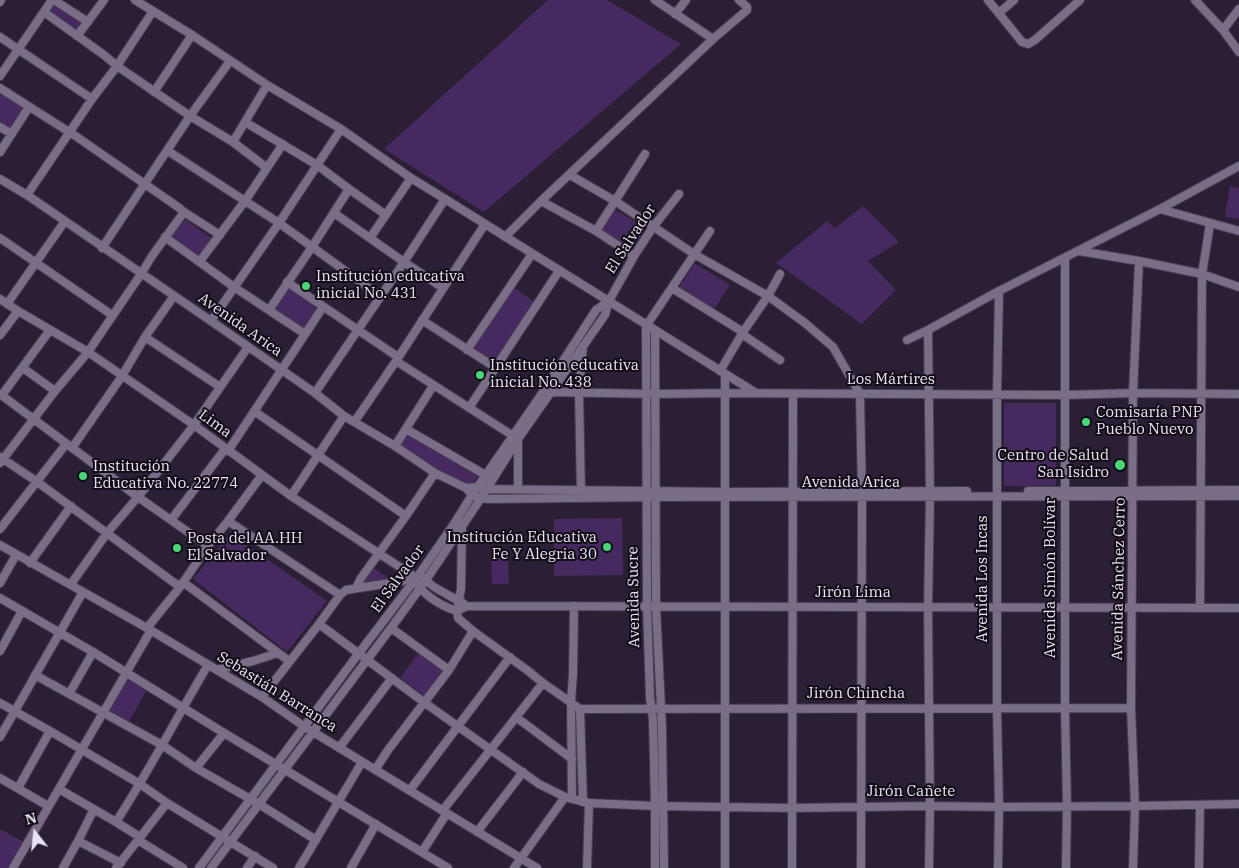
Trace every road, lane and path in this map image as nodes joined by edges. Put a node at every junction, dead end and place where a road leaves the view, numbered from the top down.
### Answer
1 (53, 0) edge
2 (104, 0) edge
3 (135, 0) edge
4 (655, 0) edge
5 (686, 0) edge
6 (739, 0) edge
7 (988, 0) edge
8 (1014, 0) edge
9 (1195, 0) edge
10 (1077, 1) edge
11 (1239, 9) edge
12 (153, 11) junction
13 (44, 12) junction
14 (999, 13) junction
15 (675, 14) junction
16 (88, 22) junction
17 (1223, 30) junction
18 (192, 35) junction
19 (77, 36) junction
20 (0, 37) edge
21 (713, 39) junction
22 (18, 50) junction
23 (1239, 52) edge
24 (230, 61) junction
25 (117, 66) junction
26 (0, 76) edge
27 (267, 85) junction
28 (0, 88) edge
29 (154, 92) junction
30 (92, 99) junction
31 (29, 107) junction
32 (190, 116) junction
33 (244, 122) junction
34 (0, 126) edge
35 (341, 129) junction
36 (69, 133) junction
37 (12, 134) junction
38 (233, 142) junction
39 (283, 144) junction
40 (168, 151) junction
41 (0, 152) edge
42 (645, 154) dead end
43 (317, 165) junction
44 (1239, 166) edge
45 (267, 168) junction
46 (570, 175) junction
47 (412, 178) junction
48 (0, 179) edge
49 (145, 184) junction
50 (349, 190) junction
51 (679, 194) dead end
52 (27, 196) junction
53 (445, 199) junction
54 (245, 200) junction
55 (541, 201) junction
56 (615, 201) junction
57 (1160, 209) junction
58 (184, 212) junction
59 (334, 213) junction
60 (386, 215) junction
61 (64, 221) junction
62 (279, 223) junction
63 (485, 224) junction
64 (1210, 224) junction
65 (653, 226) junction
66 (596, 231) junction
67 (710, 231) dead end
68 (1239, 231) edge
69 (220, 235) junction
70 (165, 237) junction
71 (505, 237) junction
72 (0, 238) edge
73 (370, 238) junction
74 (102, 248) junction
75 (312, 248) junction
76 (1078, 251) junction
77 (532, 254) junction
78 (694, 254) junction
79 (634, 256) junction
80 (1065, 258) junction
81 (1139, 261) junction
82 (200, 262) junction
83 (404, 262) junction
84 (36, 263) junction
85 (560, 271) junction
86 (141, 274) junction
87 (780, 274) dead end
88 (1202, 274) junction
89 (287, 282) junction
90 (234, 287) junction
91 (1239, 287) edge
92 (443, 288) junction
93 (672, 288) junction
94 (999, 291) junction
95 (174, 296) junction
96 (380, 296) junction
97 (768, 296) junction
98 (0, 298) edge
99 (608, 301) junction
100 (7, 304) junction
101 (323, 307) junction
102 (268, 310) junction
103 (18, 311) junction
104 (112, 315) junction
105 (422, 320) junction
106 (211, 321) junction
107 (646, 326) junction
108 (50, 330) junction
109 (358, 330) junction
110 (928, 330) junction
111 (655, 331) junction
112 (742, 333) junction
113 (0, 334) edge
114 (305, 334) junction
115 (145, 337) junction
116 (907, 340) dead end
117 (583, 345) junction
118 (248, 347) junction
119 (468, 350) junction
120 (88, 352) junction
121 (397, 359) junction
122 (780, 360) dead end
123 (23, 368) junction
124 (496, 368) junction
125 (281, 371) junction
126 (722, 372) junction
127 (122, 376) junction
128 (433, 386) junction
129 (220, 387) junction
130 (55, 391) junction
131 (547, 392) junction
132 (579, 392) junction
133 (315, 393) junction
134 (646, 393) junction
135 (725, 393) junction
136 (756, 393) junction
137 (656, 394) junction
138 (793, 394) junction
139 (860, 394) junction
140 (929, 394) junction
141 (997, 394) junction
142 (1133, 394) junction
143 (1201, 394) junction
144 (1239, 394) edge
145 (1, 395) edge
146 (1065, 395) junction
147 (469, 408) junction
148 (254, 411) junction
149 (344, 416) junction
150 (34, 419) junction
151 (355, 421) junction
152 (194, 426) junction
153 (406, 429) junction
154 (516, 437) junction
155 (69, 446) junction
156 (395, 446) junction
157 (227, 450) junction
158 (318, 455) junction
159 (1, 460) edge
160 (435, 473) junction
161 (262, 475) junction
162 (489, 477) junction
163 (36, 481) junction
164 (477, 487) junction
165 (486, 490) junction
166 (518, 490) junction
167 (1239, 490) edge
168 (469, 492) junction
169 (1133, 492) junction
170 (1065, 493) junction
171 (1201, 493) junction
172 (581, 494) junction
173 (646, 494) junction
174 (656, 494) junction
175 (725, 494) junction
176 (793, 494) junction
177 (862, 494) junction
178 (930, 494) junction
179 (997, 494) junction
180 (138, 496) junction
181 (291, 496) junction
182 (1239, 496) edge
183 (481, 498) junction
184 (71, 506) junction
185 (406, 516) junction
186 (171, 520) junction
187 (228, 521) junction
188 (462, 526) junction
189 (0, 528) edge
190 (107, 533) junction
191 (0, 546) edge
192 (208, 546) junction
193 (379, 553) junction
194 (16, 555) junction
195 (30, 563) junction
196 (417, 579) junction
197 (0, 583) edge
198 (71, 584) junction
199 (182, 584) junction
200 (356, 588) junction
201 (83, 592) junction
202 (340, 595) junction
203 (0, 598) edge
204 (460, 601) junction
205 (467, 606) junction
206 (574, 606) junction
207 (647, 607) junction
208 (656, 607) junction
209 (793, 607) junction
210 (862, 607) junction
211 (928, 607) junction
212 (997, 607) junction
213 (1065, 607) junction
214 (1200, 607) junction
215 (724, 608) junction
216 (1132, 608) junction
217 (1239, 608) edge
218 (22, 611) junction
219 (457, 611) junction
220 (320, 624) junction
221 (391, 628) junction
222 (149, 629) junction
223 (473, 631) junction
224 (60, 632) junction
225 (3, 637) edge
226 (0, 651) edge
227 (93, 652) junction
228 (278, 653) junction
229 (359, 653) junction
230 (510, 657) junction
231 (367, 660) junction
232 (289, 662) junction
233 (208, 665) junction
234 (217, 670) junction
235 (449, 670) junction
236 (126, 672) junction
237 (35, 675) junction
238 (392, 678) junction
239 (543, 683) junction
240 (69, 694) junction
241 (262, 697) junction
242 (425, 702) junction
243 (571, 702) junction
244 (0, 703) edge
245 (183, 707) junction
246 (580, 708) junction
247 (661, 708) junction
248 (724, 708) junction
249 (794, 708) junction
250 (861, 708) junction
251 (929, 708) junction
252 (996, 708) junction
253 (1065, 708) junction
254 (1131, 708) junction
255 (651, 709) junction
256 (15, 712) junction
257 (103, 714) junction
258 (516, 717) junction
259 (458, 725) junction
260 (305, 727) junction
261 (50, 731) junction
262 (313, 732) junction
263 (224, 733) junction
264 (0, 736) edge
265 (162, 746) junction
266 (339, 748) junction
267 (491, 749) junction
268 (82, 750) junction
269 (572, 759) junction
270 (362, 762) junction
271 (276, 764) junction
272 (196, 768) junction
273 (284, 769) junction
274 (375, 770) junction
275 (523, 772) junction
276 (0, 778) edge
277 (140, 784) junction
278 (18, 788) junction
279 (59, 789) junction
280 (410, 790) junction
281 (568, 798) junction
282 (250, 799) junction
283 (339, 802) junction
284 (586, 802) junction
285 (167, 803) junction
286 (258, 804) junction
287 (1239, 804) edge
288 (1200, 805) junction
289 (48, 806) junction
290 (659, 806) junction
291 (861, 806) junction
292 (930, 806) junction
293 (1067, 806) junction
294 (1135, 806) junction
295 (725, 807) junction
296 (999, 807) junction
297 (792, 808) junction
298 (94, 809) junction
299 (445, 812) junction
300 (116, 822) junction
301 (376, 824) junction
302 (477, 832) junction
303 (139, 839) junction
304 (226, 839) junction
305 (316, 840) junction
306 (78, 841) junction
307 (422, 852) junction
308 (255, 856) junction
309 (520, 858) junction
310 (119, 865) edge
311 (352, 866) edge
312 (13, 868) edge
313 (63, 868) edge
314 (183, 868) edge
315 (199, 868) edge
316 (211, 868) edge
317 (247, 868) edge
318 (273, 868) edge
319 (300, 868) edge
320 (362, 868) edge
321 (448, 868) edge
322 (514, 868) edge
323 (537, 868) edge
324 (586, 868) edge
325 (655, 868) edge
326 (664, 868) edge
327 (725, 868) edge
328 (792, 868) edge
329 (861, 868) edge
330 (930, 868) edge
331 (998, 868) edge
332 (1066, 868) edge
333 (1133, 868) edge
334 (1199, 868) edge

1 - 13 street
1 - 16 street
2 - 16 street
3 - 12 street
4 - 15 street
5 - 15 street
6 - 21 street
7 - 14 street
8 - 14 street
9 - 17 street
10 - 14 street
11 - 17 street
12 - 18 street
12 - 25 street
13 - 19 street
13 - 22 street
15 - 21 street
16 - 19 street
17 - 23 street
18 - 24 street
18 - 29 street
19 - 25 street
20 - 22 street
21 - 46 street
22 - 26 street
22 - 30 street
24 - 27 street
24 - 32 street
25 - 29 street
25 - 30 street
27 - 33 street
27 - 35 street
28 - 31 street
29 - 32 street
30 - 36 street
31 - 36 street
31 - 37 street
32 - 38 street
32 - 40 street
33 - 38 street
33 - 39 street
34 - 37 street
35 - 43 street
35 - 47 street
36 - 49 street
36 - 52 street
37 - 41 street
38 - 45 street
39 - 43 street
39 - 45 street
40 - 49 street
40 - 54 street
42 - 56 street
43 - 50 street
43 - 62 street
44 - 57 street
45 - 54 street
46 - 55 street
46 - 56 street
47 - 53 street
47 - 60 street
48 - 52 street, Avenida Arica
49 - 58 street
49 - 74 street
50 - 59 street
50 - 60 street
51 - 65 street, El Salvador
52 - 61 street, Avenida Arica
53 - 63 street
53 - 83 street
54 - 62 street
54 - 69 street
55 - 66 street
55 - 71 street
56 - 65 street
56 - 66 street
57 - 64 street
57 - 76 street
58 - 69 street
58 - 70 street
59 - 73 street
59 - 75 street
60 - 73 street
61 - 74 street, Avenida Arica
61 - 84 street
62 - 75 street
62 - 90 street
63 - 71 street
63 - 92 street
64 - 68 street
64 - 88 street
65 - 78 street
65 - 79 street, El Salvador
66 - 79 street
67 - 78 street
69 - 82 street
70 - 82 street
70 - 86 street
71 - 77 street
72 - 84 street
73 - 83 street
74 - 86 street, Avenida Arica
75 - 89 street
75 - 96 street
76 - 80 street
76 - 81 street
77 - 85 street
77 - 119 street
78 - 93 street
78 - 97 street
79 - 99 street, El Salvador
80 - 94 street
80 - 146 street, Avenida Simón Bolívar
81 - 88 street
81 - 142 street, Avenida Sánchez Cerro
82 - 90 street
83 - 92 street
83 - 96 street
84 - 100 street
84 - 104 street
85 - 99 street
85 - 124 street
86 - 95 street, Avenida Arica
86 - 104 street
87 - 97 street
88 - 91 street
88 - 143 street
89 - 101 street
89 - 102 street
90 - 102 street
90 - 106 street
92 - 105 street
93 - 107 street
93 - 112 street
94 - 110 street
94 - 141 street, Avenida Los Incas
95 - 106 street, Avenida Arica
95 - 115 street
96 - 109 street
97 - 112 street
97 - 139 street
98 - 100 street, Lima
99 - 107 street
99 - 117 street, El Salvador
99 - 131 street, El Salvador
100 - 103 street, Lima
101 - 109 street
101 - 114 street
102 - 114 street
103 - 108 street, Lima
103 - 113 street
104 - 120 street
105 - 119 street
105 - 121 street
106 - 118 street, Avenida Arica
107 - 111 street
107 - 134 street, Avenida Sucre
108 - 120 street, Lima
108 - 123 street
109 - 121 street
109 - 133 street
110 - 116 street
110 - 140 street
111 - 126 street
111 - 137 street, Avenida Sucre
112 - 122 street
112 - 126 street
114 - 125 street
115 - 127 street
115 - 129 street
117 - 131 street, El Salvador
117 - 132 street
118 - 125 street, Avenida Arica
118 - 129 street
119 - 124 street
120 - 127 street, Lima
120 - 130 street
121 - 128 street
121 - 151 street
123 - 130 street
123 - 145 street
124 - 147 street
125 - 133 street, Avenida Arica
125 - 148 street
126 - 135 street
126 - 136 street
127 - 152 street, Lima
127 - 155 street
128 - 147 street
128 - 153 street
129 - 152 street
130 - 150 street
131 - 132 street, Los Mártires
131 - 154 street, El Salvador
132 - 134 street, Los Mártires
132 - 172 street
133 - 149 street, Avenida Arica
134 - 137 street, Los Mártires
134 - 173 street, Avenida Sucre
135 - 136 street, Los Mártires
135 - 137 street, Los Mártires
135 - 175 street
136 - 138 street, Los Mártires
137 - 174 street, Avenida Sucre
138 - 139 street, Los Mártires
138 - 176 street
139 - 140 street, Los Mártires
139 - 177 street
140 - 141 street, Los Mártires
140 - 178 street
141 - 146 street, Los Mártires
141 - 179 street, Avenida Los Incas
142 - 143 street, Los Mártires
142 - 146 street, Los Mártires
142 - 169 street, Avenida Sánchez Cerro
143 - 144 street, Los Mártires
143 - 171 street
145 - 150 street
146 - 170 street, Avenida Simón Bolívar
147 - 154 street
148 - 157 street
148 - 158 street
149 - 151 street, Avenida Arica
149 - 158 street
150 - 155 street
150 - 159 street
151 - 156 street, Avenida Arica
152 - 157 street, Lima
152 - 180 street
153 - 156 street
153 - 162 street
154 - 162 street, El Salvador
154 - 166 street
155 - 163 street
155 - 180 street
156 - 160 street, Avenida Arica
157 - 161 street, Lima
157 - 186 street
158 - 181 street
158 - 185 street
159 - 163 street
160 - 168 street, Avenida Arica
160 - 185 street
161 - 181 street, Lima
161 - 187 street
162 - 164 street, El Salvador
162 - 165 street, El Salvador
163 - 184 street
163 - 189 street
164 - 165 street, Avenida Arica
164 - 168 street, Avenida Arica
165 - 166 street, Avenida Arica
165 - 183 street, El Salvador
166 - 172 street, Avenida Arica
167 - 171 street, Avenida Arica
168 - 183 street, Avenida Arica
168 - 196 street, El Salvador
169 - 170 street, Avenida Arica
169 - 171 street, Avenida Arica
169 - 216 street, Avenida Sánchez Cerro
170 - 179 street, Avenida Arica
170 - 213 street, Avenida Simón Bolívar
171 - 182 street, Avenida Arica
171 - 214 street
172 - 173 street, Avenida Arica
172 - 183 street, Avenida Arica
173 - 174 street, Avenida Arica
173 - 207 street, Avenida Sucre
174 - 175 street, Avenida Arica
174 - 208 street, Avenida Sucre
175 - 176 street, Avenida Arica
175 - 215 street
176 - 177 street, Avenida Arica
176 - 209 street
177 - 178 street, Avenida Arica
177 - 210 street
178 - 179 street, Avenida Arica
178 - 211 street
179 - 212 street, Avenida Los Incas
180 - 186 street
180 - 190 street
181 - 193 street, Lima
183 - 188 street, El Salvador
184 - 190 street
184 - 195 street
185 - 193 street
186 - 192 street
187 - 192 street
187 - 202 street
188 - 196 street, El Salvador
188 - 204 street
190 - 198 street
190 - 199 street
191 - 194 street, Sebastián Barranca
192 - 199 street
193 - 196 street, Lima
193 - 200 street
194 - 195 street, Sebastián Barranca
194 - 197 street
195 - 198 street, Sebastián Barranca
196 - 200 street
196 - 204 street
196 - 219 street
196 - 221 street, El Salvador
196 - 229 street, El Salvador
198 - 201 street, Sebastián Barranca
199 - 222 street
199 - 228 street
200 - 202 street
201 - 222 street, Sebastián Barranca
201 - 224 street
202 - 220 street
203 - 218 street
204 - 205 street
204 - 219 street
205 - 206 street, Jirón Lima
205 - 219 street, Jirón Lima
206 - 207 street, Jirón Lima
206 - 243 street
207 - 208 street, Jirón Lima
207 - 255 street, Avenida Sucre
208 - 215 street, Jirón Lima
208 - 247 street, Avenida Sucre
209 - 210 street, Jirón Lima
209 - 215 street, Jirón Lima
209 - 249 street
210 - 211 street, Jirón Lima
210 - 250 street
211 - 212 street, Jirón Lima
211 - 251 street
212 - 213 street, Jirón Lima
212 - 252 street, Avenida Los Incas
213 - 216 street, Jirón Lima
213 - 253 street, Avenida Simón Bolívar
214 - 216 street, Jirón Lima
214 - 217 street, Jirón Lima
215 - 248 street
216 - 254 street, Avenida Sánchez Cerro
218 - 224 street
218 - 225 street
219 - 223 street
220 - 229 street, Jirón Cañete
220 - 232 street
221 - 231 street, El Salvador
221 - 235 street
222 - 233 street, Sebastián Barranca
222 - 236 street
223 - 230 street
223 - 235 street
224 - 227 street
224 - 237 street
225 - 226 street
227 - 236 street
227 - 240 street
228 - 232 street
228 - 234 street
229 - 231 street, Jirón Cañete
229 - 260 street, El Salvador
230 - 239 street
230 - 259 street
231 - 238 street, Jirón Cañete
231 - 262 street, El Salvador
232 - 241 street
233 - 234 street, Sebastián Barranca
233 - 245 street
234 - 241 street, Sebastián Barranca
235 - 242 street
236 - 245 street
236 - 257 street
237 - 240 street
237 - 256 street
238 - 242 street, Jirón Cañete
238 - 266 street
239 - 243 street
239 - 258 street
240 - 257 street
241 - 260 street, Sebastián Barranca
242 - 259 street, Jirón Cañete
242 - 274 street
243 - 246 street
243 - 269 street
244 - 256 street
245 - 263 street
245 - 265 street
246 - 255 street, Jirón Chincha
246 - 284 street
247 - 248 street, Jirón Chincha
247 - 255 street, Jirón Chincha
247 - 290 street, Avenida Sucre
248 - 249 street, Jirón Chincha
248 - 295 street
249 - 250 street, Jirón Chincha
249 - 297 street
250 - 251 street, Jirón Chincha
250 - 291 street
251 - 252 street, Jirón Chincha
251 - 292 street
252 - 253 street, Jirón Chincha
252 - 296 street, Avenida Los Incas
253 - 254 street, Jirón Chincha
253 - 293 street, Avenida Simón Bolívar
254 - 294 street, Avenida Sánchez Cerro
255 - 290 street, Avenida Sucre
256 - 261 street
256 - 264 street
257 - 265 street
257 - 268 street
258 - 267 street
258 - 269 street
259 - 267 street, Jirón Cañete
259 - 280 street
260 - 262 street, Sebastián Barranca
260 - 271 street, El Salvador
261 - 268 street
261 - 278 street
262 - 266 street, Sebastián Barranca
262 - 273 street, El Salvador
263 - 271 street
263 - 272 street
265 - 272 street
265 - 277 street
266 - 270 street, Sebastián Barranca
267 - 275 street, Jirón Cañete
267 - 299 street
268 - 277 street
268 - 279 street
269 - 281 street
270 - 274 street, Sebastián Barranca
270 - 283 street
271 - 273 street
271 - 282 street, El Salvador
272 - 282 street
273 - 283 street
273 - 286 street, El Salvador
274 - 280 street, Sebastián Barranca
275 - 281 street, Jirón Cañete
275 - 302 street
276 - 278 street
277 - 285 street
277 - 300 street
278 - 289 street
279 - 289 street
279 - 298 street
280 - 299 street, Sebastián Barranca
281 - 284 street, Jirón Cañete
281 - 309 street
282 - 286 street
282 - 304 street, El Salvador
283 - 301 street
283 - 305 street
284 - 290 street, Jirón Cañete
284 - 324 street
285 - 303 street
285 - 304 street
286 - 304 street, El Salvador
286 - 305 street
287 - 288 street, Jirón Cañete
288 - 294 street, Jirón Cañete
288 - 334 street
289 - 312 street
290 - 295 street, Jirón Cañete
290 - 325 street, Avenida Sucre
290 - 326 street, Avenida Sucre
291 - 292 street, Jirón Cañete
291 - 297 street, Jirón Cañete
291 - 329 street
292 - 296 street, Jirón Cañete
292 - 330 street
293 - 294 street, Jirón Cañete
293 - 296 street, Jirón Cañete
293 - 332 street, Avenida Simón Bolívar
294 - 333 street, Avenida Sánchez Cerro
295 - 297 street, Jirón Cañete
295 - 327 street
296 - 331 street, Avenida Los Incas
297 - 328 street
298 - 300 street
298 - 306 street
299 - 302 street, Sebastián Barranca
299 - 307 street
300 - 303 street
301 - 307 street
301 - 311 street
302 - 309 street, Sebastián Barranca
303 - 310 street
303 - 314 street
304 - 308 street
304 - 315 street, El Salvador
304 - 316 street, El Salvador
305 - 319 street
306 - 310 street
306 - 313 street
307 - 321 street
308 - 317 street
308 - 318 street
309 - 322 street
309 - 323 street, Sebastián Barranca
311 - 320 street

